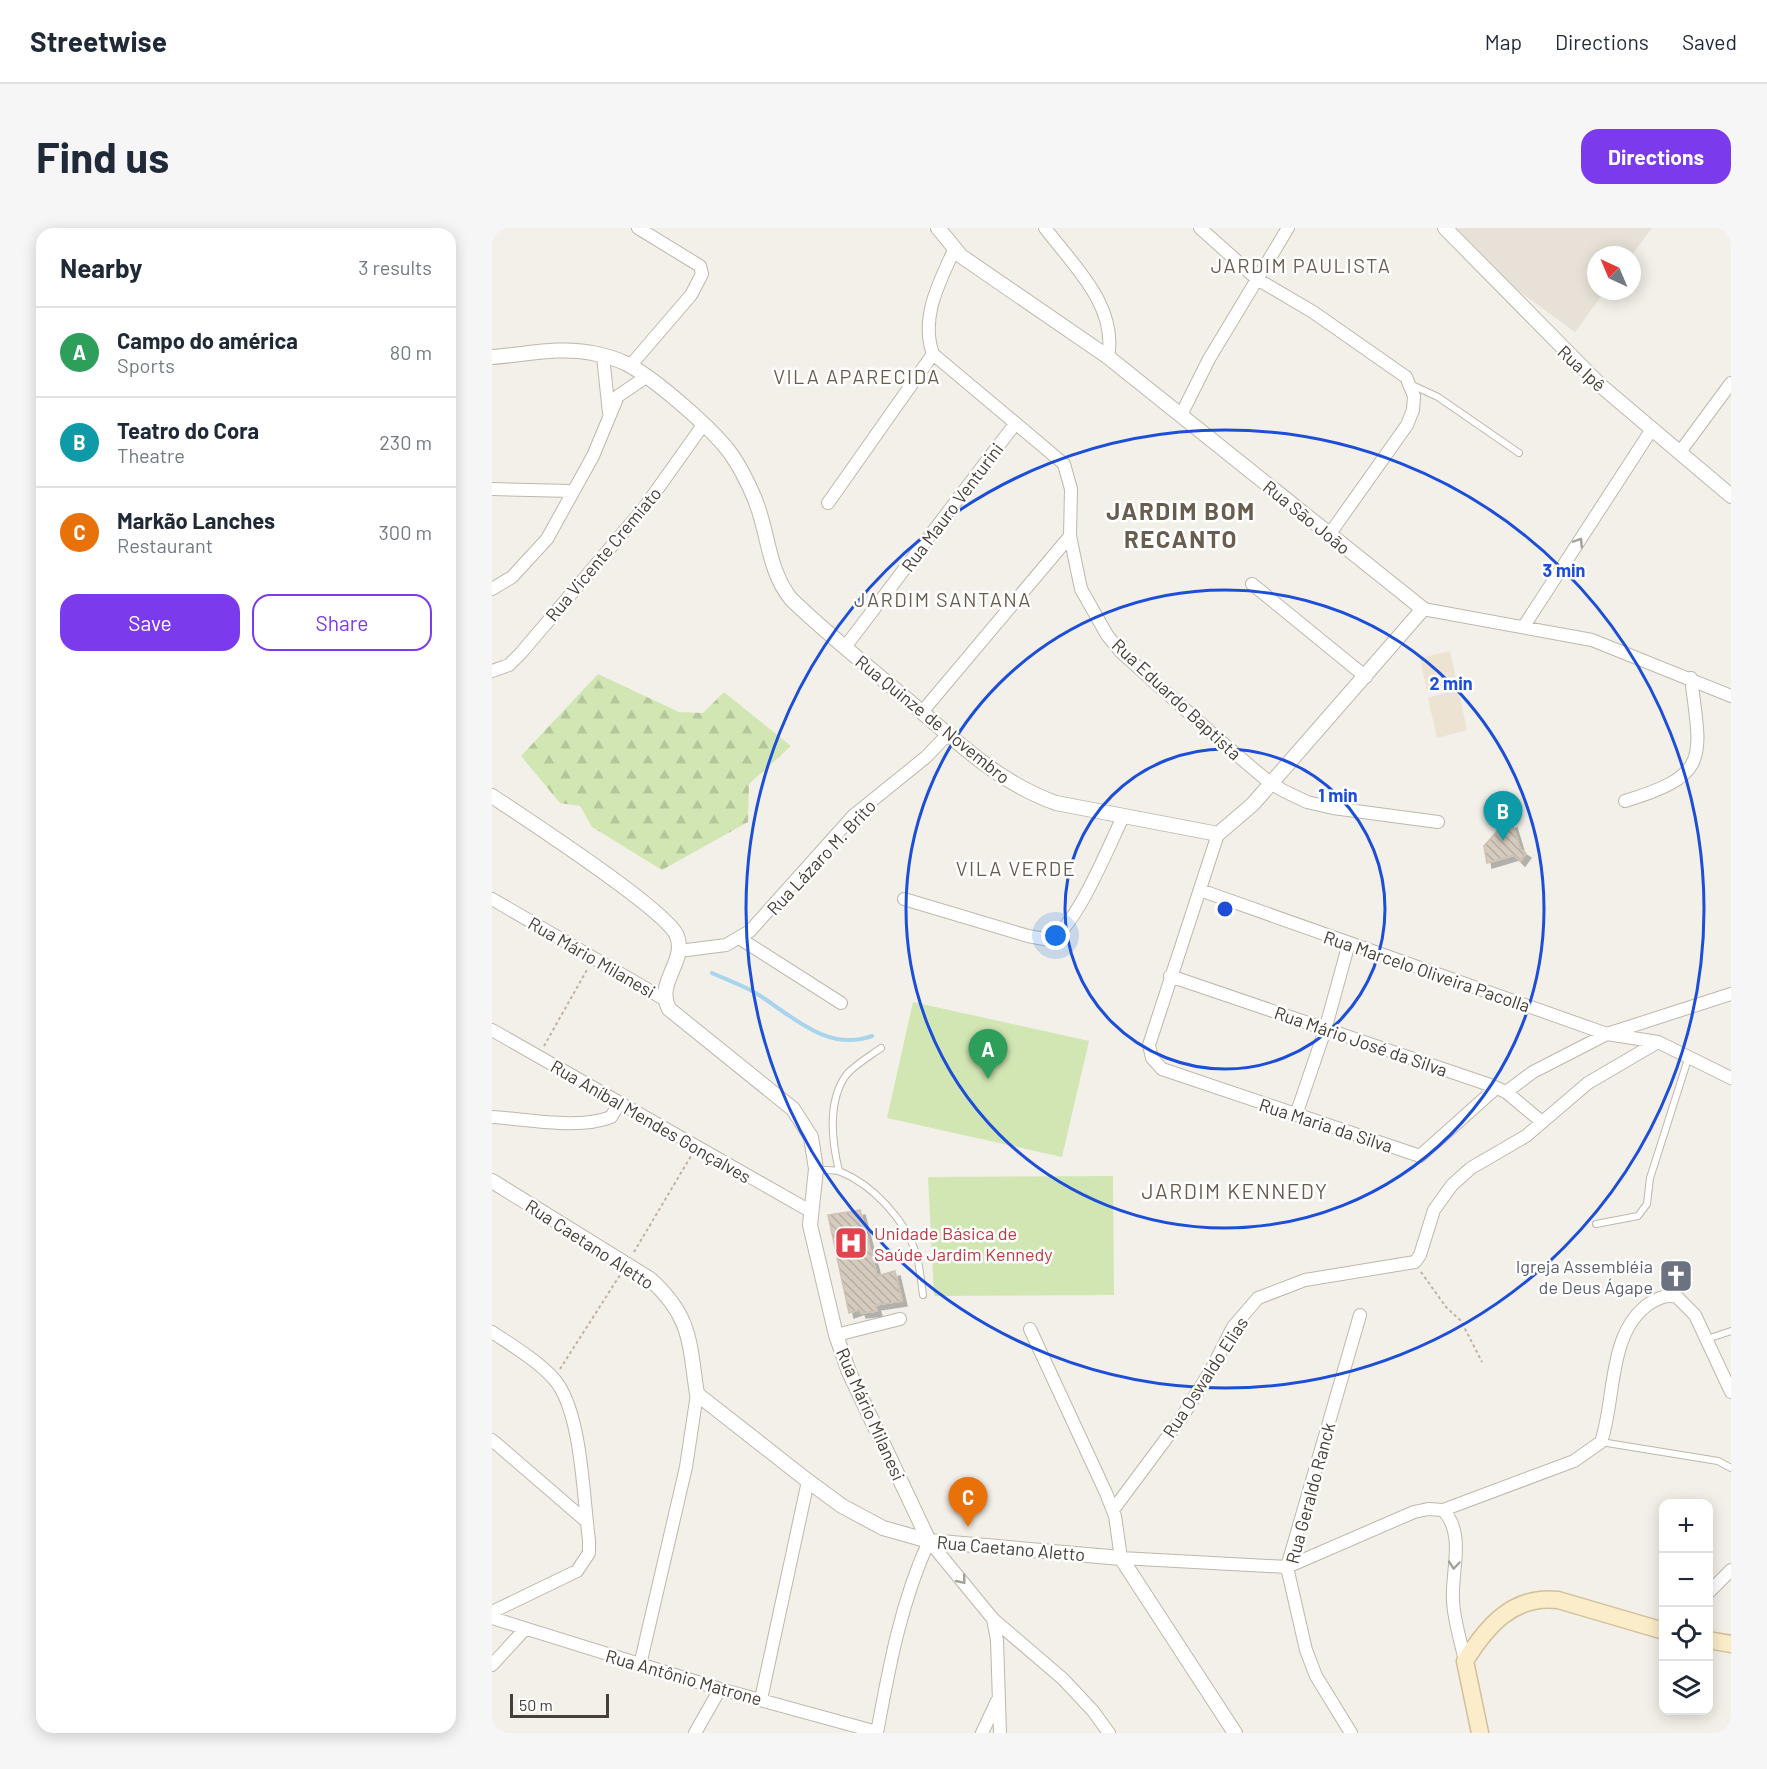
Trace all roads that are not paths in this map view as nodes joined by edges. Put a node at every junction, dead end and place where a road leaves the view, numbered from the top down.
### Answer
1 (638, 228) edge
2 (938, 228) edge
3 (1045, 228) edge
4 (1200, 228) edge
5 (1288, 228) edge
6 (1445, 228) edge
7 (954, 250) junction
8 (1257, 279) junction
9 (933, 354) junction
10 (603, 356) junction
11 (492, 357) edge
12 (1108, 357) junction
13 (630, 366) junction
14 (646, 377) junction
15 (1731, 383) edge
16 (1411, 385) junction
17 (609, 414) junction
18 (1181, 415) junction
19 (1015, 424) junction
20 (703, 425) junction
21 (1652, 429) junction
22 (1680, 452) junction
23 (1519, 453) dead end
24 (492, 489) edge
25 (572, 491) junction
26 (1731, 496) edge
27 (828, 503) dead end
28 (1329, 535) junction
29 (1070, 536) junction
30 (1252, 584) dead end
31 (492, 589) edge
32 (1423, 609) junction
33 (1524, 626) junction
34 (845, 647) junction
35 (492, 671) edge
36 (1366, 677) junction
37 (1691, 678) junction
38 (1731, 696) edge
39 (922, 712) junction
40 (948, 734) junction
41 (1270, 783) junction
42 (492, 796) edge
43 (1624, 801) dead end
44 (1123, 817) junction
45 (1438, 822) dead end
46 (1218, 834) junction
47 (1200, 890) junction
48 (904, 899) dead end
49 (492, 900) edge
50 (740, 938) junction
51 (1349, 943) junction
52 (679, 951) junction
53 (1170, 976) junction
54 (1731, 994) edge
55 (664, 999) junction
56 (841, 1003) dead end
57 (492, 1030) edge
58 (1325, 1030) junction
59 (1607, 1034) junction
60 (1658, 1042) junction
61 (881, 1048) dead end
62 (1689, 1056) junction
63 (1731, 1078) edge
64 (1501, 1090) junction
65 (619, 1104) junction
66 (1296, 1115) junction
67 (492, 1117) edge
68 (1542, 1122) junction
69 (816, 1169) junction
70 (838, 1171) junction
71 (492, 1181) edge
72 (810, 1211) junction
73 (1596, 1224) dead end
74 (923, 1295) dead end
75 (1360, 1315) dead end
76 (900, 1319) dead end
77 (1030, 1329) dead end
78 (1731, 1331) edge
79 (492, 1332) edge
80 (836, 1335) junction
81 (1707, 1339) junction
82 (1731, 1392) edge
83 (697, 1394) junction
84 (492, 1440) edge
85 (1601, 1442) junction
86 (1731, 1468) edge
87 (808, 1481) junction
88 (1113, 1510) junction
89 (1443, 1510) junction
90 (586, 1521) junction
91 (929, 1541) junction
92 (1121, 1558) junction
93 (1287, 1567) junction
94 (1731, 1570) edge
95 (1713, 1588) edge
96 (492, 1612) edge
97 (492, 1618) edge
98 (993, 1619) junction
99 (525, 1629) junction
100 (1659, 1629) edge
101 (1713, 1641) edge
102 (1731, 1644) edge
103 (1465, 1661) junction
104 (492, 1665) edge
105 (640, 1665) junction
106 (720, 1689) junction
107 (761, 1700) junction
108 (998, 1700) junction
109 (877, 1732) edge
110 (695, 1733) edge
111 (982, 1733) edge
112 (1000, 1733) edge
113 (1109, 1733) edge
114 (1234, 1733) edge
115 (1351, 1733) edge
116 (1480, 1733) edge

1 - 13 street
2 - 7 street, Rua São João
3 - 12 street
4 - 8 street
5 - 8 street
6 - 21 street, Rua Ipê
7 - 9 street
7 - 12 street, Rua São João
8 - 16 street
8 - 18 street
9 - 19 street, Rua Eduardo Baptista
9 - 27 street
10 - 11 street, Rua Quinze de Novembro
10 - 13 street, Rua Quinze de Novembro
10 - 17 street
12 - 18 street, Rua São João
13 - 14 street, Rua Quinze de Novembro
14 - 17 street
14 - 20 street, Rua Quinze de Novembro
15 - 22 street
16 - 23 lane
16 - 28 street
17 - 25 street
18 - 28 street, Rua São João
19 - 29 street, Rua Eduardo Baptista
19 - 34 street, Rua Mauro Venturini
20 - 34 street, Rua Quinze de Novembro
20 - 35 street, Rua Vicente Cremiato
21 - 22 street, Rua Ipê
33 -> 21 street
22 - 26 street, Rua Ipê
24 - 25 street
25 - 31 street
28 - 32 street, Rua São João
29 - 39 street
29 - 41 street, Rua Eduardo Baptista
30 - 36 street
32 - 33 street, Rua São João
32 - 36 street
33 - 37 street, Rua São João
34 - 39 street, Rua Quinze de Novembro
36 - 41 street
37 - 38 street, Rua São João
37 - 43 street
39 - 40 street, Rua Quinze de Novembro
40 - 44 street, Rua Quinze de Novembro
40 - 50 street, Rua Lázaro M. Brito
41 - 45 street, Rua Eduardo Baptista
41 - 46 street
42 - 52 street
44 - 46 street, Rua Quinze de Novembro
44 - 48 street
46 - 47 street
47 - 51 street, Rua Marcelo Oliveira Pacolla
47 - 53 street
49 - 55 street, Rua Mário Milanesi
50 - 52 street, Rua Lázaro M. Brito
50 - 56 street
51 - 58 street
51 - 59 street, Rua Marcelo Oliveira Pacolla
52 - 55 street
53 - 58 street, Rua Mário José da Silva
53 - 66 street, Rua Maria da Silva
54 - 59 street, Rua Maria da Silva
55 - 69 street, Rua Mário Milanesi
57 - 65 street, Rua Aníbal Mendes Gonçalves
58 - 64 street, Rua Mário José da Silva
58 - 66 street
59 - 60 street, Rua Marcelo Oliveira Pacolla
59 - 64 street, Rua Maria da Silva
60 - 62 street, Rua Marcelo Oliveira Pacolla
60 - 68 street
61 - 70 lane
62 - 63 street, Rua Marcelo Oliveira Pacolla
62 - 73 lane
64 - 66 street, Rua Maria da Silva
64 - 68 street, Rua Mário José da Silva
65 - 67 street
65 - 72 street, Rua Aníbal Mendes Gonçalves
68 - 88 street, Rua Oswaldo Elias
69 - 70 lane
69 - 72 street, Rua Mário Milanesi
70 - 74 lane
71 - 83 street, Rua Caetano Aletto
72 - 80 street, Rua Mário Milanesi
75 - 93 street, Rua Geraldo Ranck
76 - 80 street
77 - 88 street
78 - 81 lane
79 - 90 street
80 - 91 street, Rua Mário Milanesi
81 - 82 street
81 - 85 street
83 - 87 street, Rua Caetano Aletto
83 - 105 street
84 - 90 street
85 - 86 lane
85 - 89 street, Rua Caetano Aletto
87 - 91 street, Rua Caetano Aletto
87 - 107 street
88 - 92 street
89 - 93 street, Rua Caetano Aletto
89 -> 103 street
90 - 96 street
91 - 92 street, Rua Caetano Aletto
91 -> 98 street, Rua Mário Milanesi
91 - 109 street
92 - 93 street, Rua Caetano Aletto
92 - 114 street
93 - 115 street, Rua Geraldo Ranck
94 - 95 street
97 - 99 street, Rua Antônio Matrone
98 - 108 street
98 - 113 street, Rua Mário Milanesi
99 - 104 street
99 - 105 street, Rua Antônio Matrone
100 - 103 main road
101 - 102 main road
103 - 116 main road
105 - 106 street, Rua Antônio Matrone
106 - 107 street, Rua Antônio Matrone
106 - 110 street
107 - 109 street, Rua Antônio Matrone
108 - 111 street
108 - 112 street

